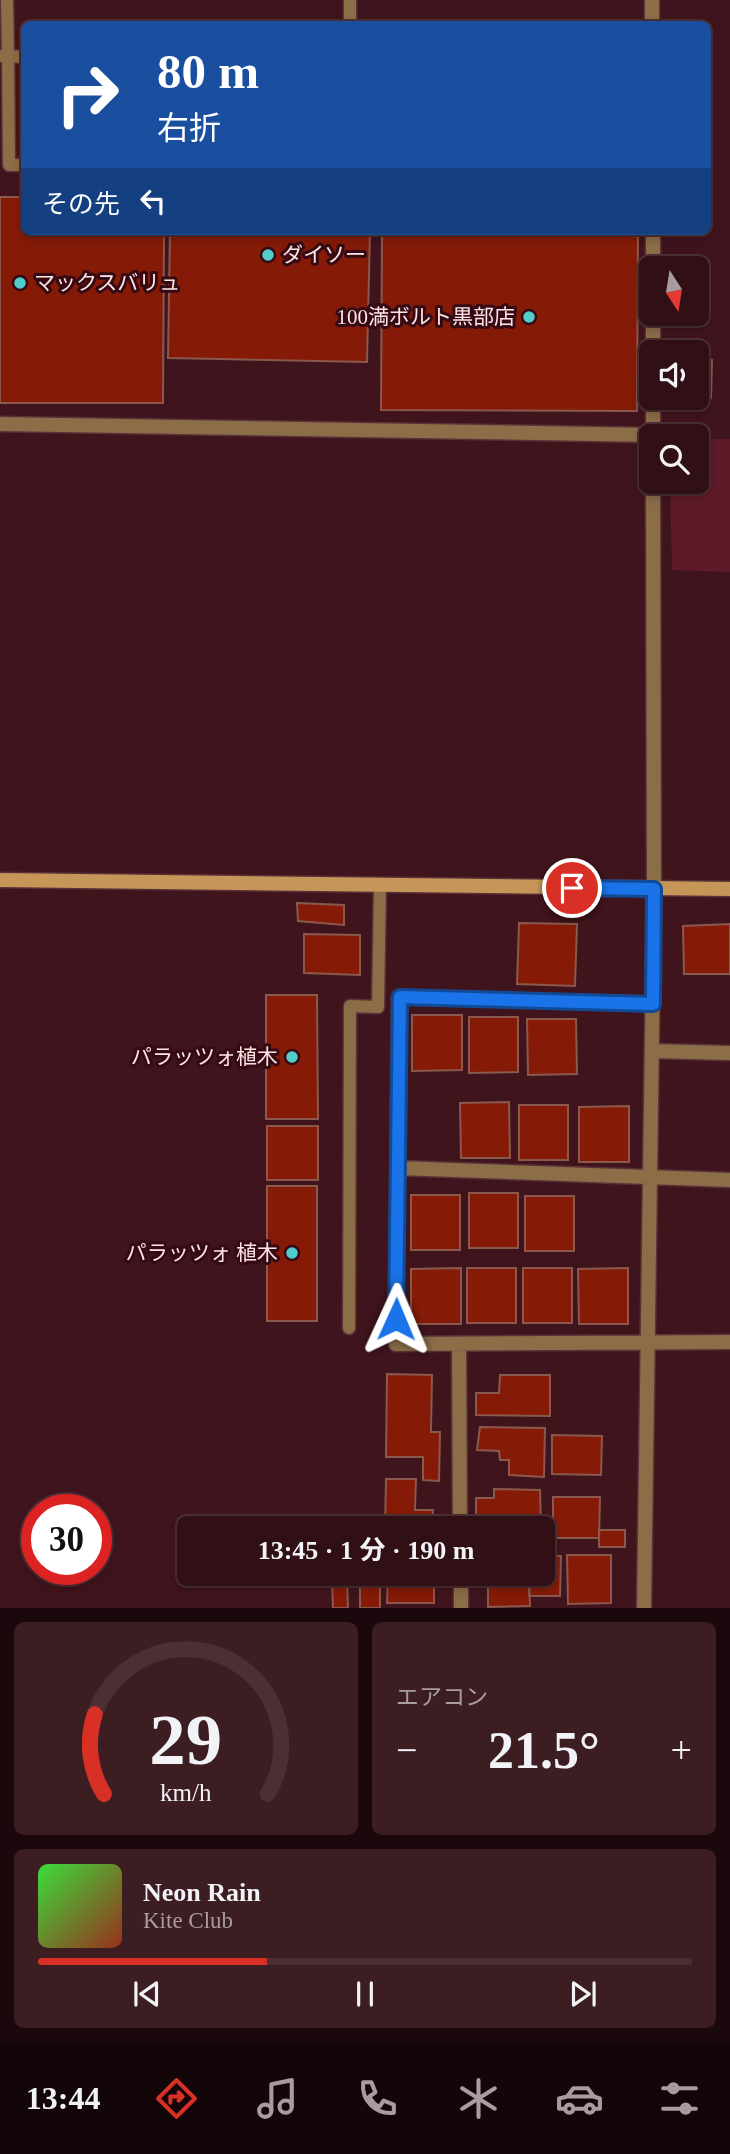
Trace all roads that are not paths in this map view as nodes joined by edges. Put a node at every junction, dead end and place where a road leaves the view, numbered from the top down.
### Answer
1 (7, 0) edge
2 (350, 0) edge
3 (652, 0) edge
4 (350, 21) edge
5 (652, 21) edge
6 (4, 56) edge
7 (5, 165) edge
8 (653, 235) edge
9 (653, 256) edge
10 (0, 424) edge
11 (639, 435) edge
12 (653, 494) edge
13 (0, 880) edge
14 (380, 886) junction
15 (654, 889) junction
16 (730, 889) edge
17 (653, 1004) junction
18 (652, 1051) junction
19 (730, 1053) edge
20 (397, 1168) junction
21 (649, 1177) junction
22 (730, 1180) edge
23 (349, 1328) dead end
24 (647, 1341) junction
25 (730, 1342) edge
26 (458, 1345) junction
27 (460, 1516) edge
28 (461, 1586) edge
29 (461, 1608) edge
30 (644, 1608) edge

1 - 6 lane
2 - 4 lane
3 - 5 street
6 - 7 lane
8 - 9 street
10 - 11 street
12 - 15 street
13 - 14 street
14 - 15 street
14 - 23 lane
15 - 16 street
15 - 17 street
17 - 18 street
17 - 20 street
18 - 19 street
18 - 21 street
20 - 21 street
20 - 26 street
21 - 22 street
21 - 24 street
24 - 25 street
24 - 26 street
24 - 30 street
26 - 27 street
28 - 29 street

